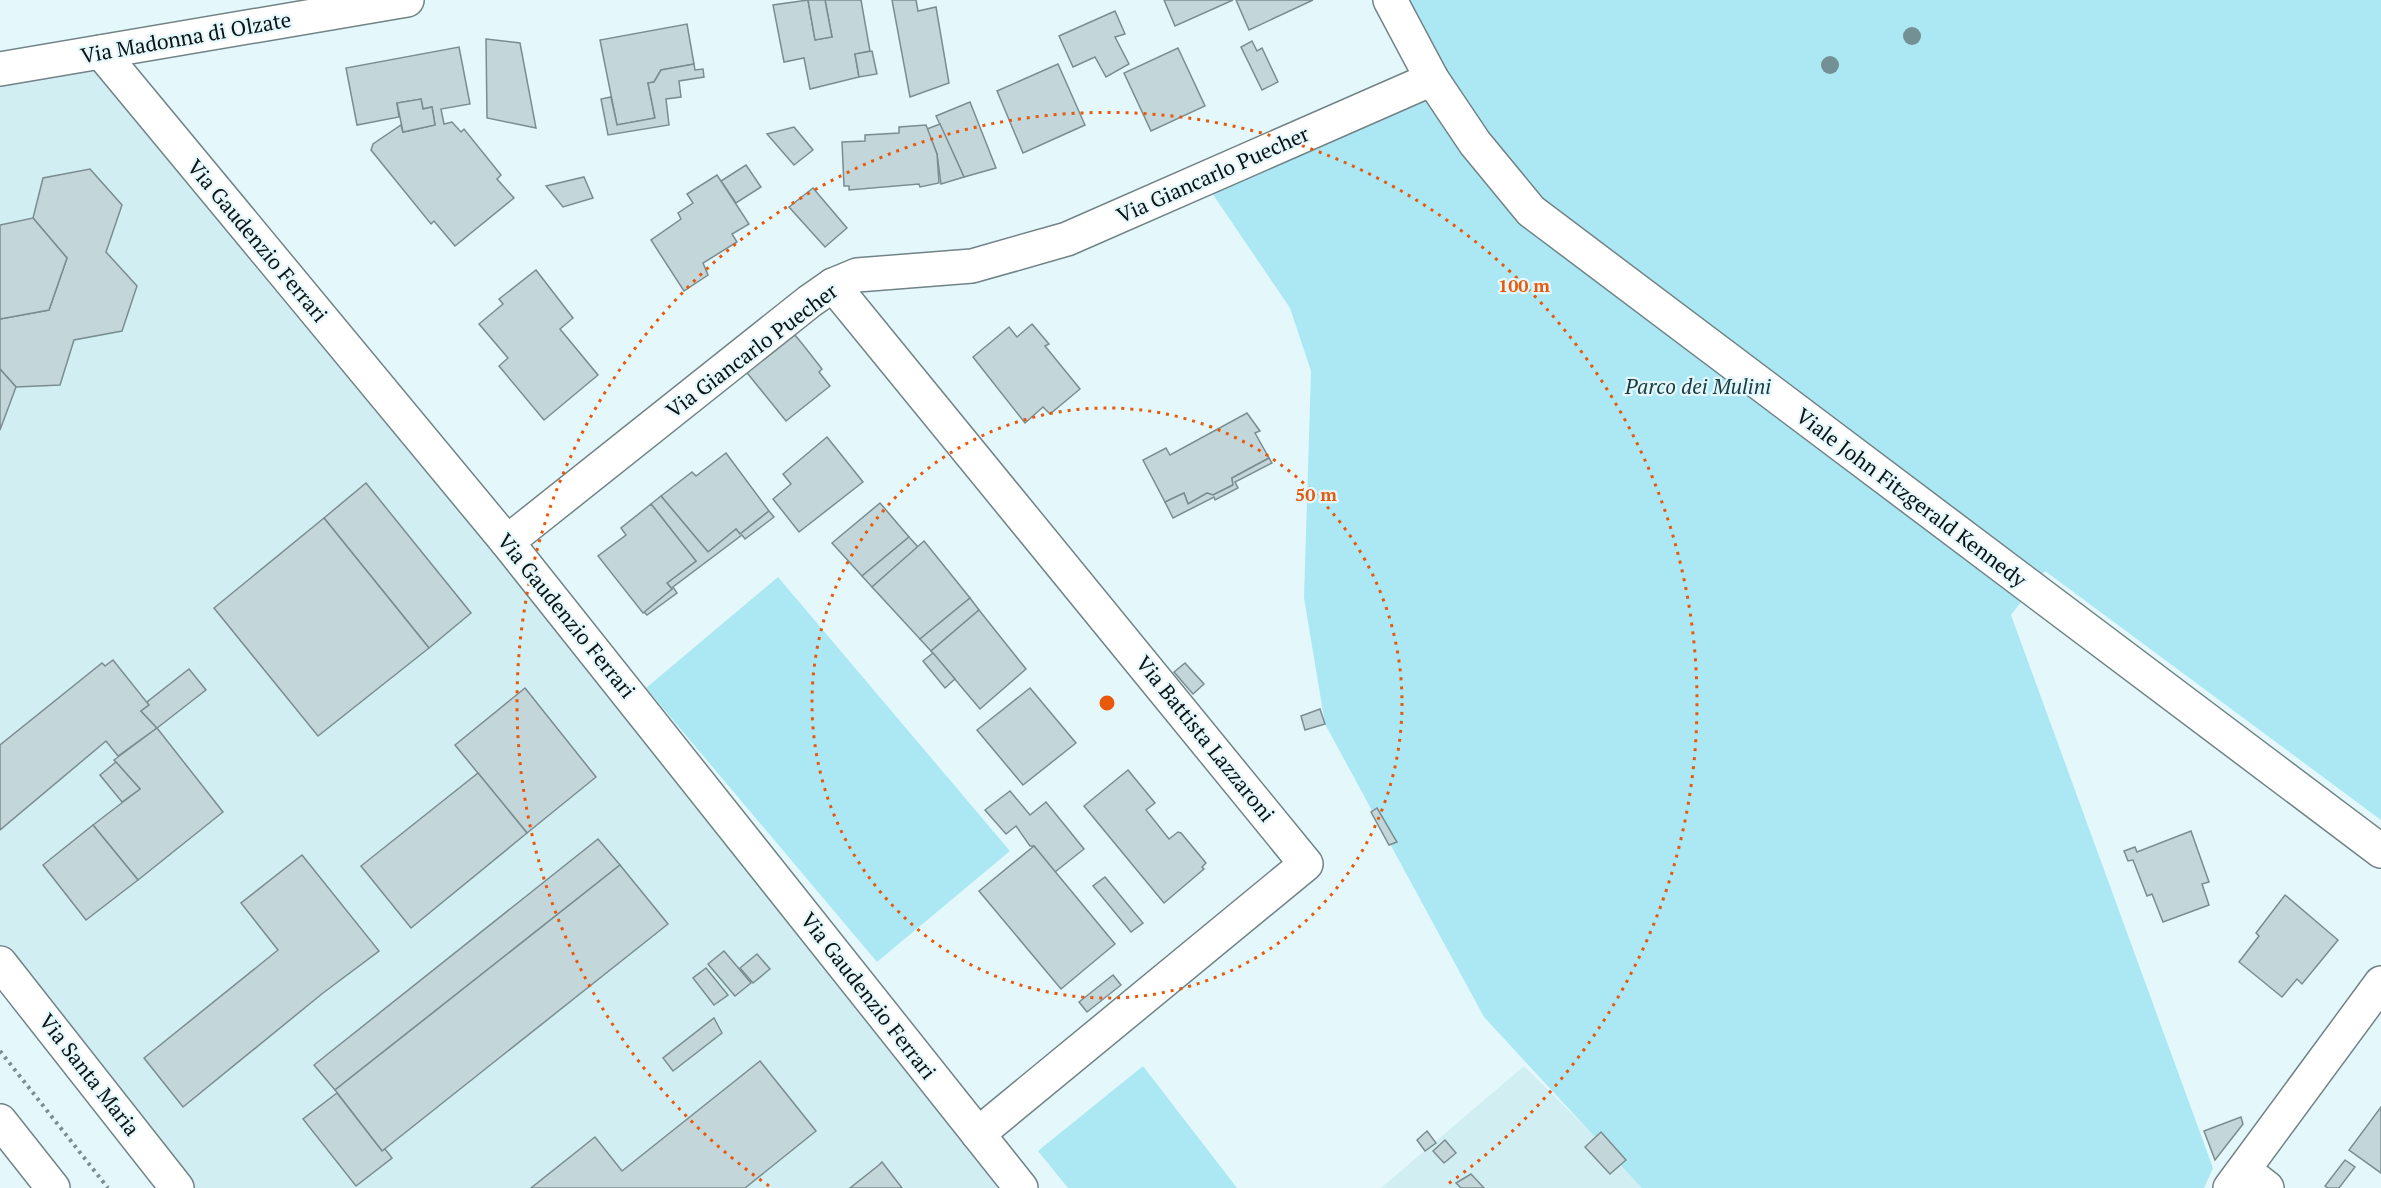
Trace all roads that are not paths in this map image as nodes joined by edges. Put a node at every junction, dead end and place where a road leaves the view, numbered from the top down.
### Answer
1 (407, 0) edge
2 (1390, 0) edge
3 (101, 52) junction
4 (0, 69) edge
5 (1432, 79) junction
6 (833, 285) junction
7 (507, 542) junction
8 (2381, 851) edge
9 (0, 963) edge
10 (2381, 983) edge
11 (0, 1121) edge
12 (978, 1134) junction
13 (2247, 1182) edge
14 (53, 1188) edge
15 (177, 1188) edge
16 (1021, 1188) edge

1 - 3 street, Via Madonna di Olzate
2 - 5 street, Viale John Fitzgerald Kennedy
3 - 4 street, Via Madonna di Olzate
3 - 7 street, Via Gaudenzio Ferrari
5 - 6 street, Via Giancarlo Puecher
5 - 8 street, Viale John Fitzgerald Kennedy
6 - 7 street, Via Giancarlo Puecher
6 - 12 street, Via Battista Lazzaroni
7 - 12 street, Via Gaudenzio Ferrari
9 - 15 street, Via Santa Maria
10 - 13 street
11 - 14 street
12 - 16 street, Via Gaudenzio Ferrari

